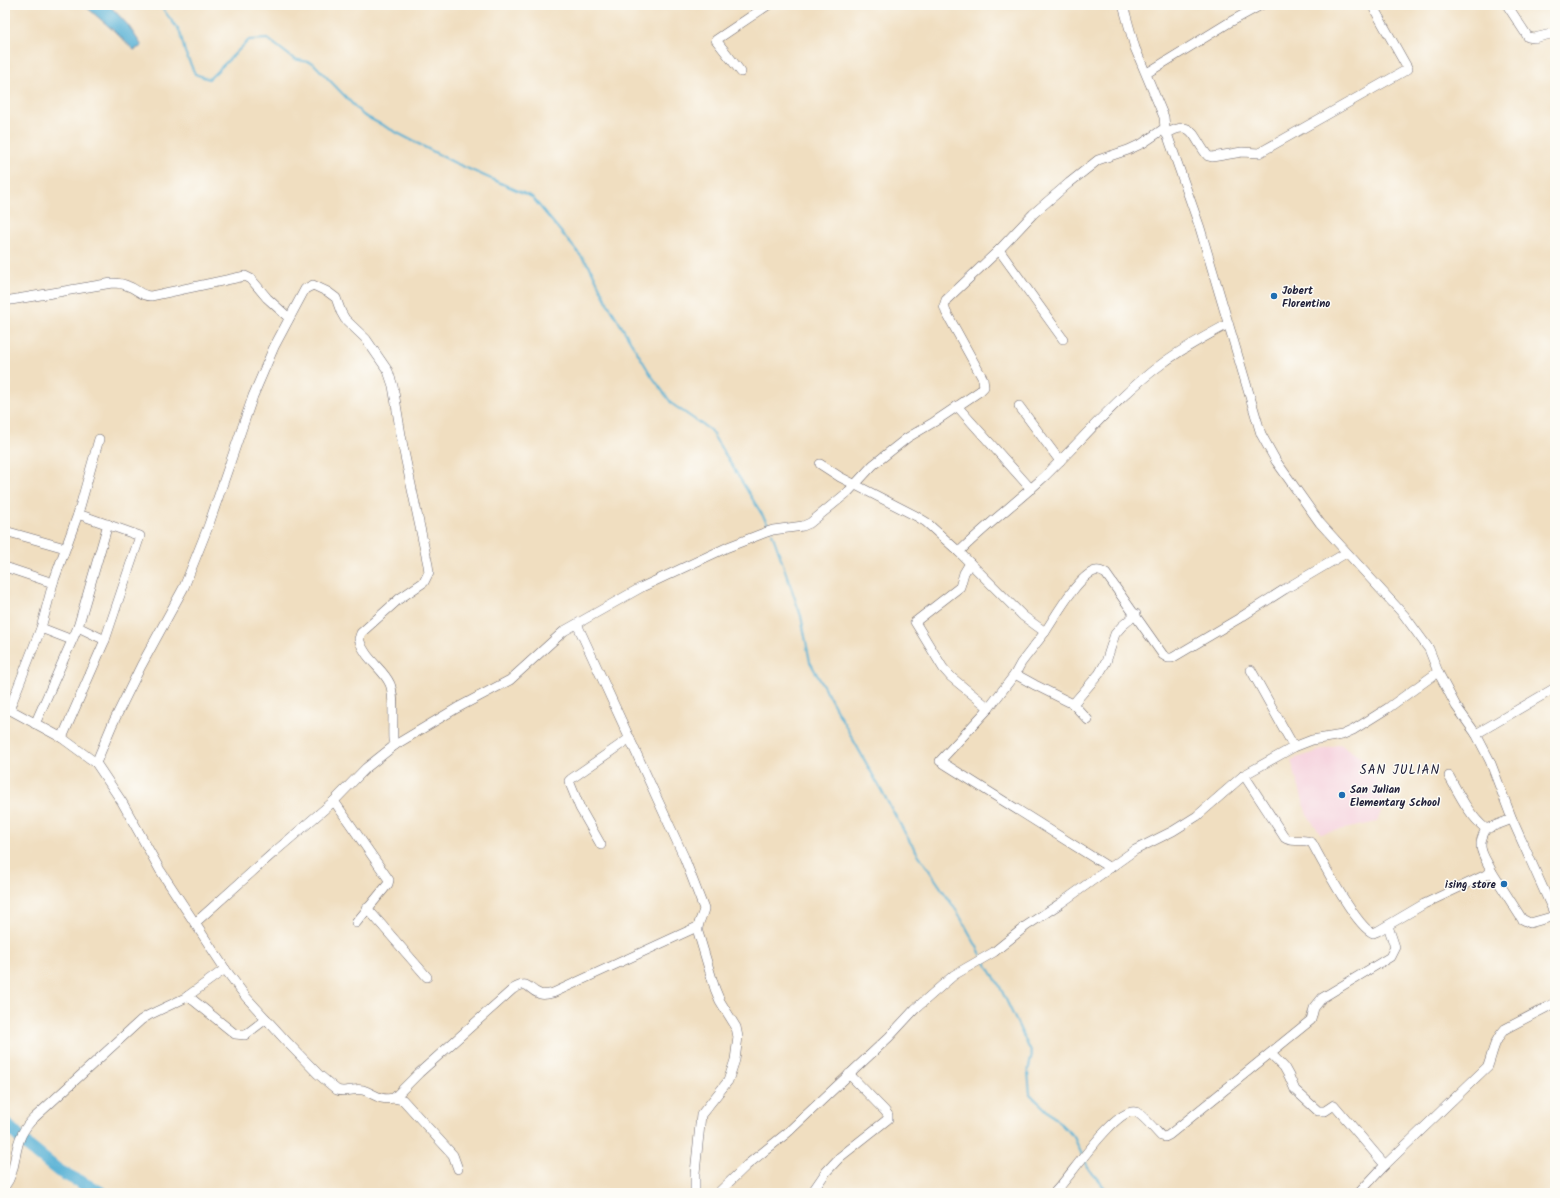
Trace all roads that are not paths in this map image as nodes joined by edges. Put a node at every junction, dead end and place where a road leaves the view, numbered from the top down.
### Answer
1 (768, 5) edge
2 (1123, 5) edge
3 (1261, 5) edge
4 (1372, 5) edge
5 (1507, 5) edge
6 (1555, 33) edge
7 (741, 72) dead end
8 (1147, 73) junction
9 (1166, 131) junction
10 (999, 250) junction
11 (5, 301) edge
12 (289, 318) junction
13 (1228, 324) junction
14 (1063, 339) dead end
15 (957, 406) junction
16 (1019, 406) dead end
17 (100, 439) dead end
18 (1060, 461) junction
19 (820, 464) dead end
20 (854, 484) junction
21 (1031, 488) junction
22 (78, 514) junction
23 (108, 524) junction
24 (5, 531) edge
25 (65, 548) junction
26 (959, 552) junction
27 (1346, 553) junction
28 (970, 563) junction
29 (5, 567) edge
30 (53, 583) junction
31 (1136, 614) junction
32 (577, 624) junction
33 (78, 627) junction
34 (41, 628) junction
35 (1045, 632) junction
36 (72, 640) junction
37 (106, 640) junction
38 (1251, 670) dead end
39 (1438, 672) junction
40 (1015, 674) junction
41 (1555, 688) edge
42 (1073, 704) junction
43 (7, 708) edge
44 (989, 708) junction
45 (1088, 720) dead end
46 (35, 724) junction
47 (1476, 734) junction
48 (62, 738) junction
49 (630, 738) junction
50 (395, 746) junction
51 (1294, 747) junction
52 (96, 763) junction
53 (1244, 775) junction
54 (1449, 776) dead end
55 (334, 801) junction
56 (1512, 819) junction
57 (1486, 829) junction
58 (601, 845) dead end
59 (1110, 868) junction
60 (1492, 872) junction
61 (367, 908) junction
62 (1555, 915) edge
63 (195, 923) junction
64 (356, 923) dead end
65 (1388, 926) junction
66 (697, 927) junction
67 (224, 969) junction
68 (427, 978) dead end
69 (188, 996) junction
70 (1555, 1003) edge
71 (266, 1019) junction
72 (1271, 1054) junction
73 (849, 1074) junction
74 (394, 1098) junction
75 (1385, 1165) junction
76 (458, 1169) dead end
77 (5, 1186) edge
78 (813, 1191) dead end
79 (694, 1193) edge
80 (718, 1193) edge
81 (1054, 1193) edge
82 (1359, 1193) edge

1 - 7 street
2 - 8 street
3 - 8 street
4 - 9 street
5 - 6 street
8 - 9 street
9 - 10 street
9 - 13 street
10 - 14 street
10 - 15 street
11 - 12 street
12 - 50 street
12 - 52 street
13 - 18 street
13 - 27 street
15 - 20 street
15 - 21 street
16 - 18 street
17 - 22 street
18 - 21 street
19 - 20 street
20 - 26 street
20 - 32 street
21 - 26 street
22 - 23 street
22 - 25 street
23 - 33 street
23 - 37 street
24 - 25 street
25 - 30 street
26 - 28 street
27 - 31 street
27 - 39 street
28 - 35 street
28 - 44 street
29 - 30 street
30 - 34 street
31 - 35 street
31 - 42 street
32 - 49 street
32 - 50 street
33 - 36 street
33 - 37 street
34 - 36 street
34 - 43 street
35 - 40 street
36 - 46 street
37 - 48 street
38 - 51 street
39 - 47 street
39 - 51 street
40 - 42 street
40 - 44 street
41 - 47 street
42 - 45 street
43 - 46 street
44 - 59 street
46 - 48 street
47 - 56 street
48 - 52 street
49 - 58 street
49 - 66 street
50 - 55 street
51 - 53 street
52 - 63 street
53 - 59 street
53 - 65 street
54 - 57 street
55 - 61 street
55 - 63 street
56 - 57 street
56 - 62 street
57 - 60 street
59 - 73 street
60 - 62 street
60 - 65 street
61 - 64 street
61 - 68 street
63 - 67 street
65 - 72 street
66 - 74 street
66 - 79 street
67 - 69 street
67 - 71 street
69 - 71 street
69 - 77 street
70 - 75 street
71 - 74 street
72 - 75 street
72 - 81 street
73 - 78 street
73 - 80 street
74 - 76 street
75 - 82 street

